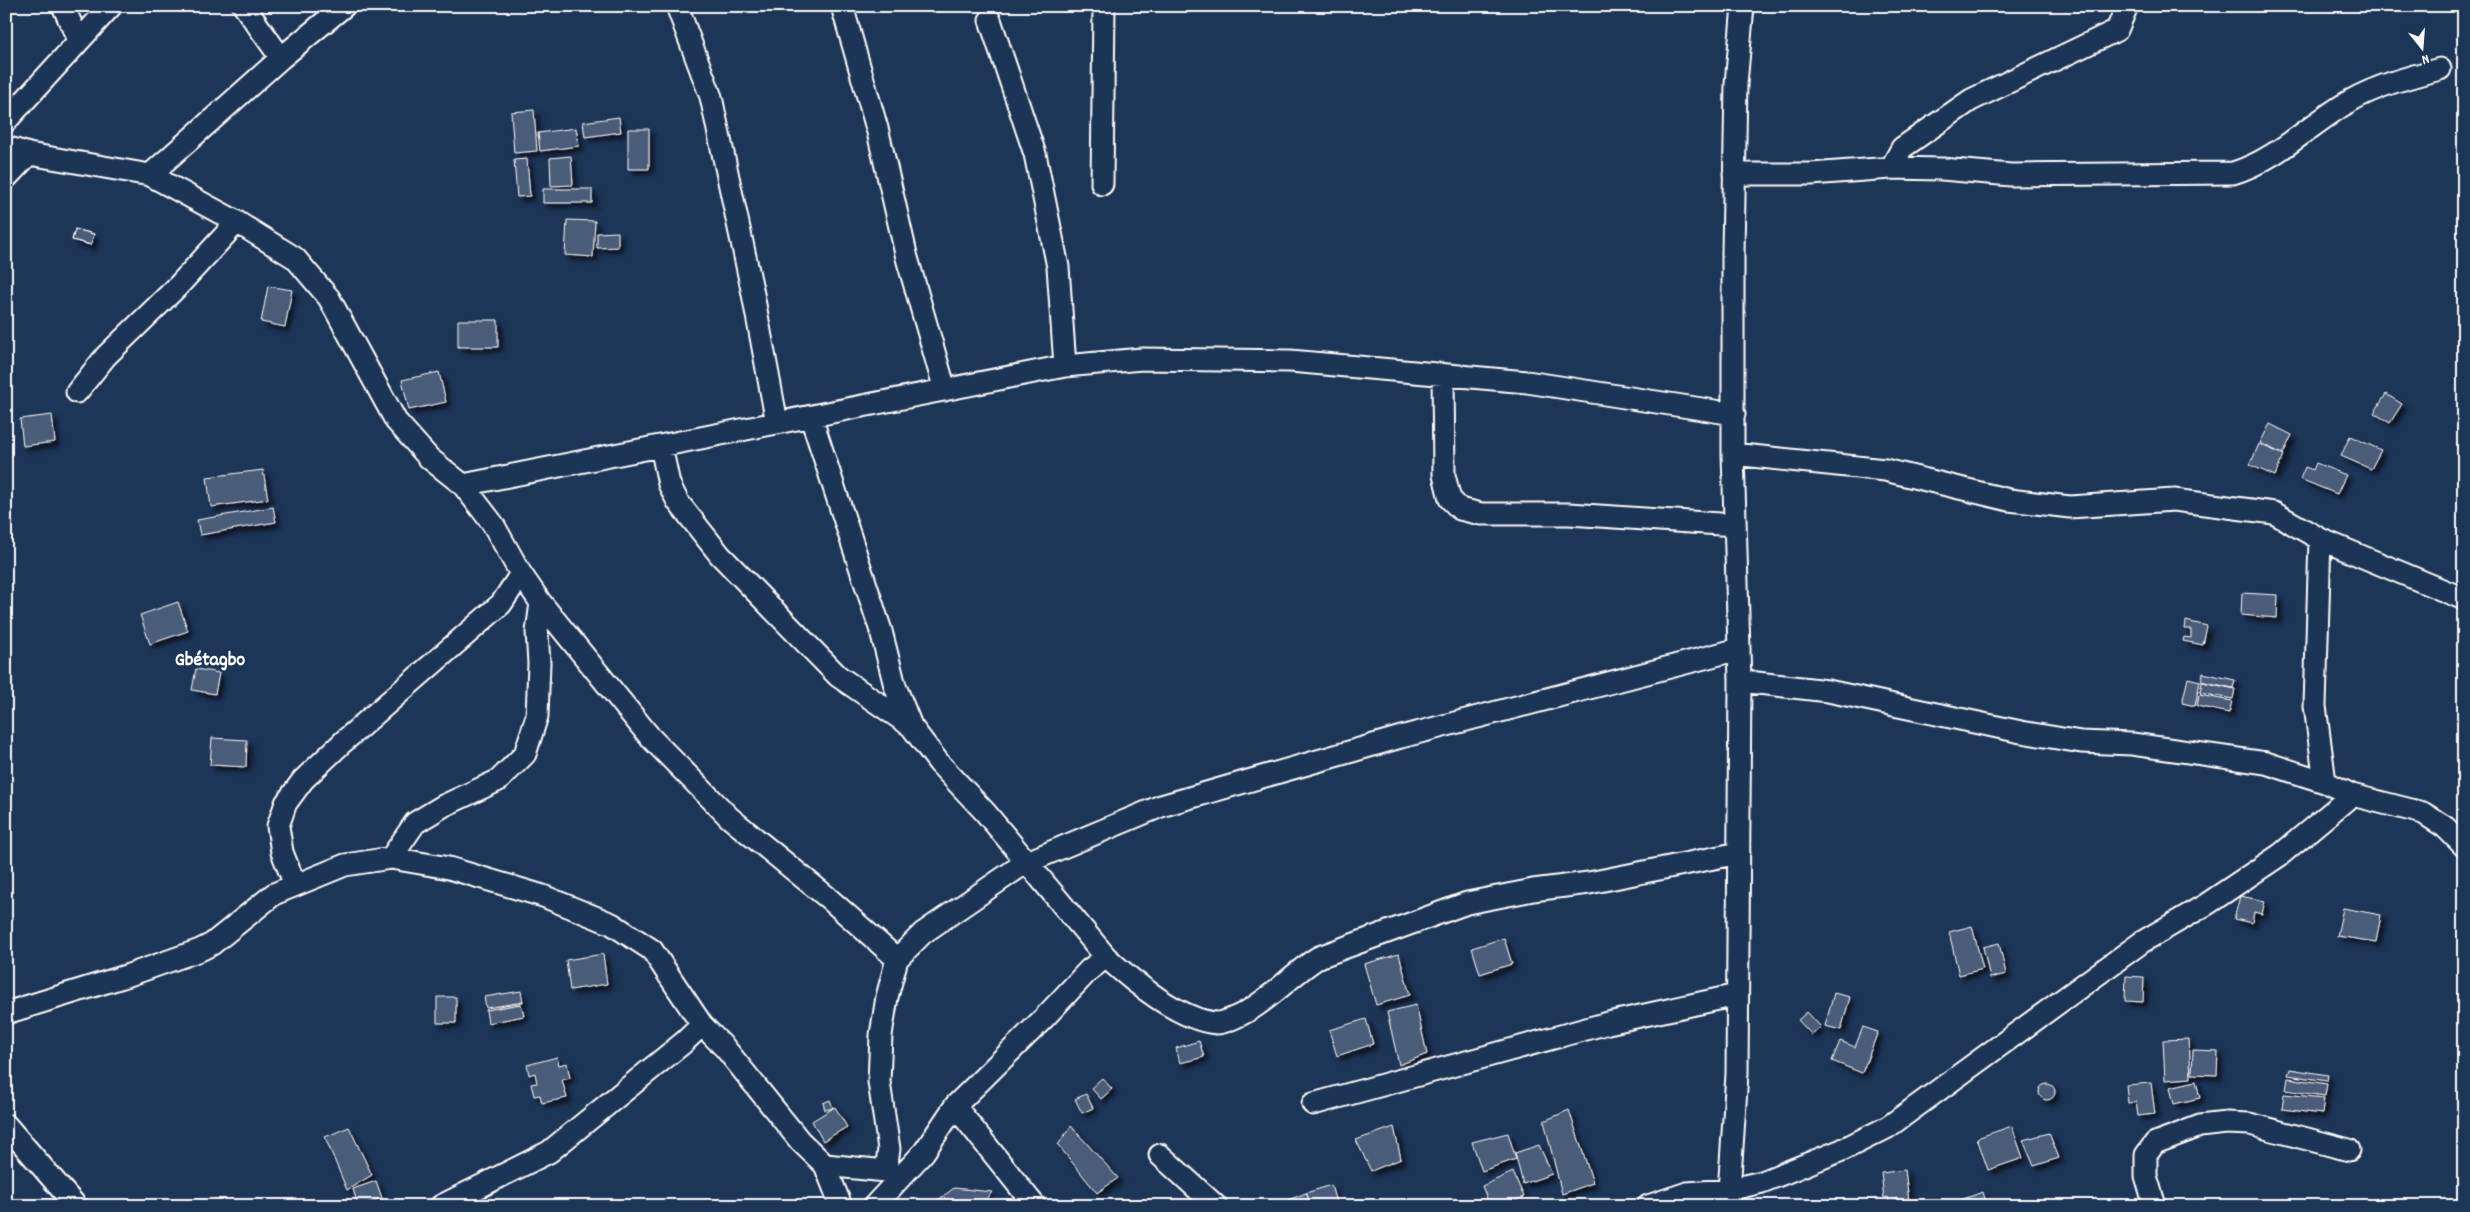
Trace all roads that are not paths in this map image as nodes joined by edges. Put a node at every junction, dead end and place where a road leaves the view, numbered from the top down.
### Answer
1 (63, 6) edge
2 (111, 6) edge
3 (244, 6) edge
4 (344, 6) edge
5 (677, 6) edge
6 (842, 6) edge
7 (1104, 6) edge
8 (1744, 6) edge
9 (2127, 6) edge
10 (990, 20) dead end
11 (78, 41) junction
12 (281, 58) junction
13 (2440, 69) dead end
14 (6, 120) edge
15 (6, 147) edge
16 (29, 154) junction
17 (1890, 168) junction
18 (1734, 174) junction
19 (150, 175) junction
20 (6, 178) edge
21 (1102, 184) dead end
22 (237, 222) junction
23 (1065, 366) junction
24 (1443, 376) junction
25 (945, 390) junction
26 (77, 392) dead end
27 (1734, 414) junction
28 (811, 416) junction
29 (777, 423) junction
30 (661, 446) junction
31 (1733, 454) junction
32 (463, 485) junction
33 (1735, 525) junction
34 (2320, 539) junction
35 (521, 574) junction
36 (2464, 599) edge
37 (542, 603) junction
38 (1739, 649) junction
39 (1740, 681) junction
40 (911, 726) junction
41 (2325, 782) junction
42 (2352, 795) junction
43 (2464, 846) edge
44 (1739, 853) junction
45 (391, 858) junction
46 (1025, 863) junction
47 (295, 885) junction
48 (1106, 957) junction
49 (897, 959) junction
50 (1737, 995) junction
51 (6, 1013) edge
52 (702, 1024) junction
53 (1313, 1104) dead end
54 (955, 1106) junction
55 (6, 1125) edge
56 (2349, 1150) dead end
57 (1160, 1155) dead end
58 (825, 1165) junction
59 (894, 1175) junction
60 (1728, 1198) edge
61 (76, 1206) edge
62 (441, 1206) edge
63 (841, 1206) edge
64 (874, 1206) edge
65 (1035, 1206) edge
66 (1216, 1206) edge
67 (1648, 1206) edge
68 (2156, 1206) edge

1 - 11 street
2 - 11 street
3 - 12 street
4 - 12 street
5 - 29 street
6 - 25 street
7 - 21 street
8 - 18 street
9 - 17 street
10 - 23 street
11 - 14 street
12 - 19 street
13 - 17 street
15 - 16 street
16 - 19 street
16 - 20 street
17 - 18 street
18 - 27 street
19 - 22 street
22 - 26 street
22 - 32 street
23 - 24 street
23 - 25 street
24 - 27 street
24 - 33 street
25 - 28 street
27 - 31 street
28 - 29 street
28 - 40 street
29 - 30 street
30 - 32 street
30 - 40 street
31 - 33 street
31 - 34 street
32 - 35 street
33 - 38 street
34 - 36 street
34 - 41 street
35 - 37 street
35 - 47 street
37 - 45 street
37 - 49 street
38 - 39 street
38 - 46 street
39 - 41 street
39 - 44 street
40 - 46 street
41 - 42 street
42 - 43 street
42 - 60 street
44 - 48 street
44 - 50 street
45 - 47 street
45 - 52 street
46 - 48 street
46 - 49 street
47 - 51 street
48 - 54 street
49 - 59 street
50 - 53 street
50 - 60 street
52 - 58 street
52 - 62 street
54 - 59 street
54 - 65 street
55 - 61 street
56 - 68 street
57 - 66 street
58 - 59 street
58 - 63 street
59 - 64 street
60 - 67 street

